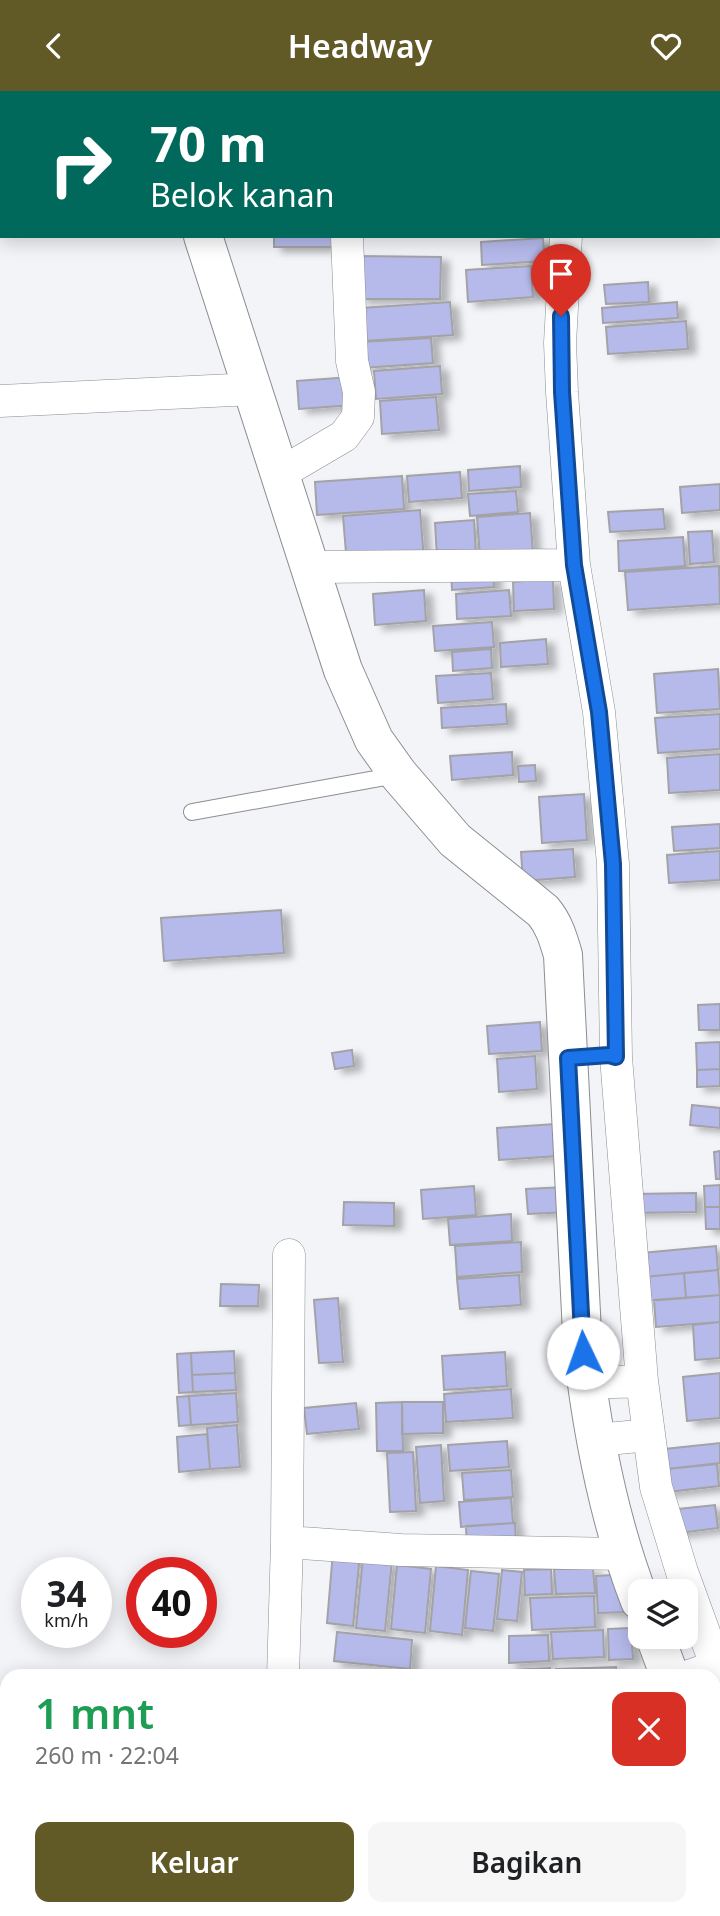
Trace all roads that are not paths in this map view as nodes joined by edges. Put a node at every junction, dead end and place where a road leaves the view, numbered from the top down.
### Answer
1 (204, 238) edge
2 (347, 238) edge
3 (566, 238) edge
4 (254, 389) junction
5 (0, 401) edge
6 (281, 473) junction
7 (562, 566) junction
8 (310, 567) junction
9 (399, 775) junction
10 (192, 812) dead end
11 (595, 1057) junction
12 (289, 1255) dead end
13 (617, 1382) junction
14 (625, 1437) junction
15 (633, 1490) junction
16 (287, 1542) junction
17 (651, 1577) edge
18 (698, 1645) edge
19 (659, 1649) edge
20 (283, 1669) edge
21 (667, 1669) edge
22 (703, 1669) edge

1 - 4 street
2 - 6 street
3 - 7 street
4 - 5 street
4 - 6 street
6 - 8 street
7 - 8 street
7 - 11 street
8 - 9 street
9 - 10 lane
9 - 11 street
11 - 13 street
11 - 13 street
12 - 16 street
13 - 14 street
13 - 14 street
14 - 15 street
14 - 15 street
15 - 17 street
15 - 17 street
16 - 17 street
16 - 20 street
18 - 22 street
19 - 21 street

